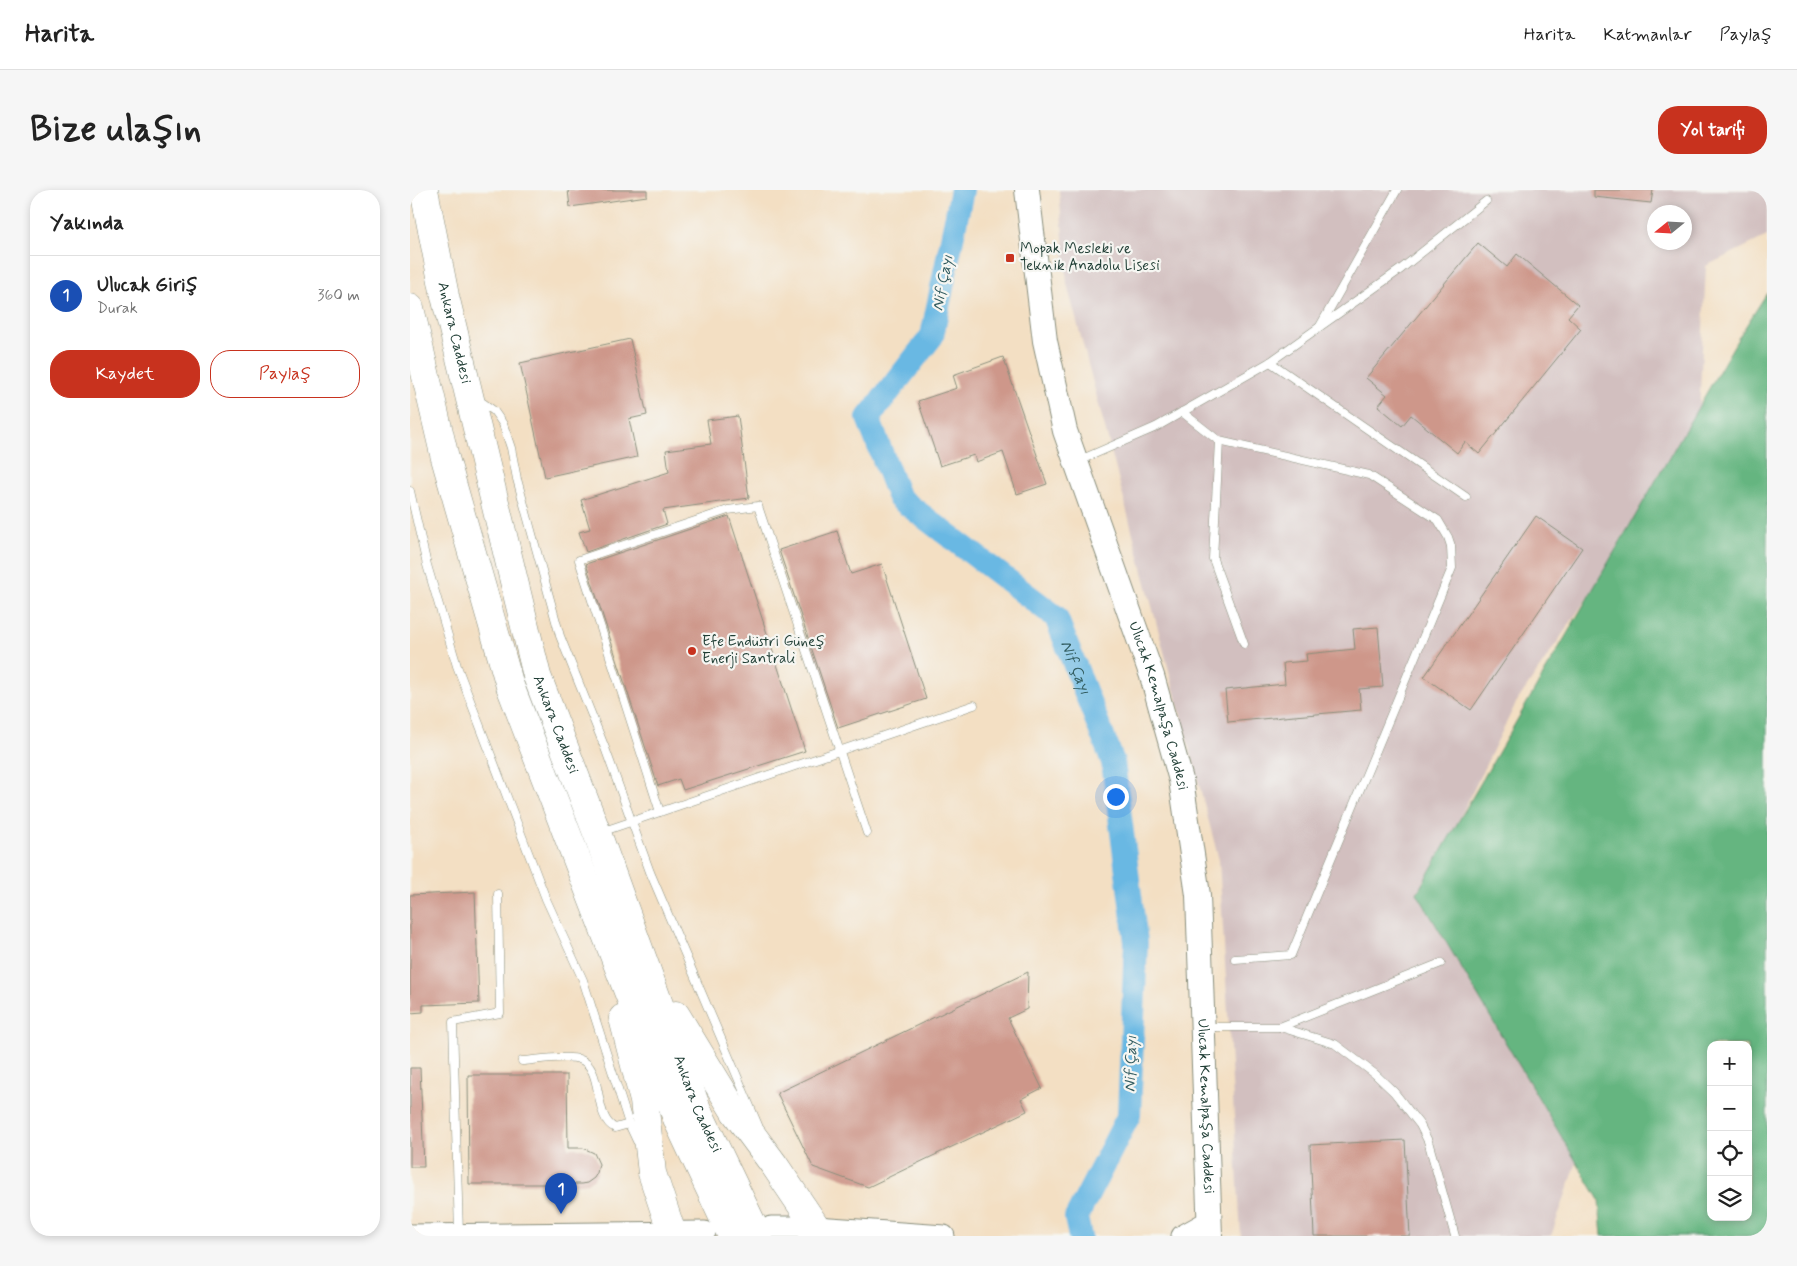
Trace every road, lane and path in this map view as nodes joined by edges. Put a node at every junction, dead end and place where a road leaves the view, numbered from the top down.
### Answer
1 (424, 190) edge
2 (1027, 190) edge
3 (1397, 190) edge
4 (1486, 201) dead end
5 (410, 308) edge
6 (1319, 328) junction
7 (1270, 362) junction
8 (471, 404) junction
9 (1182, 412) junction
10 (1219, 441) junction
11 (1076, 462) junction
12 (410, 491) edge
13 (1466, 497) dead end
14 (1244, 644) dead end
15 (974, 705) dead end
16 (839, 751) junction
17 (660, 812) junction
18 (632, 822) junction
19 (597, 833) junction
20 (866, 833) dead end
21 (589, 888) junction
22 (498, 894) dead end
23 (622, 905) junction
24 (1235, 959) dead end
25 (1441, 963) dead end
26 (1202, 1026) junction
27 (1280, 1026) junction
28 (522, 1061) dead end
29 (629, 1124) junction
30 (775, 1166) junction
31 (652, 1173) junction
32 (1210, 1228) edge
33 (765, 1232) edge
34 (817, 1232) edge
35 (672, 1234) edge
36 (718, 1234) edge
37 (410, 1235) edge
38 (459, 1235) edge
39 (944, 1236) edge
40 (1182, 1236) edge
41 (1455, 1236) edge

1 - 8 highway, Ankara Caddesi
2 - 11 main road, Ulucak Kemalpaşa Caddesi
3 - 6 lane
4 - 6 lane
5 - 21 highway, Ankara Caddesi
6 - 7 lane
7 - 9 lane
7 - 13 lane
8 - 18 lane
8 - 19 highway, Ankara Caddesi
9 - 10 lane
9 - 11 lane
10 - 14 lane
10 - 24 lane
11 - 26 main road, Ulucak Kemalpaşa Caddesi
12 - 29 lane
15 - 16 lane
16 - 17 lane
16 - 17 lane
16 - 20 lane
17 - 18 lane
18 - 19 lane
18 - 30 lane
19 - 23 highway, Ankara Caddesi
21 - 31 highway
21 - 36 highway, Ankara Caddesi
22 - 38 lane
23 - 30 highway
23 - 33 highway, Ankara Caddesi
25 - 27 lane
26 - 27 lane
26 - 32 main road, Ulucak Kemalpaşa Caddesi
27 - 41 lane
28 - 29 lane
29 - 31 lane
30 - 34 highway
31 - 35 highway
32 - 40 street
33 - 34 street
34 - 39 street
35 - 36 street
35 - 38 street
37 - 38 street

